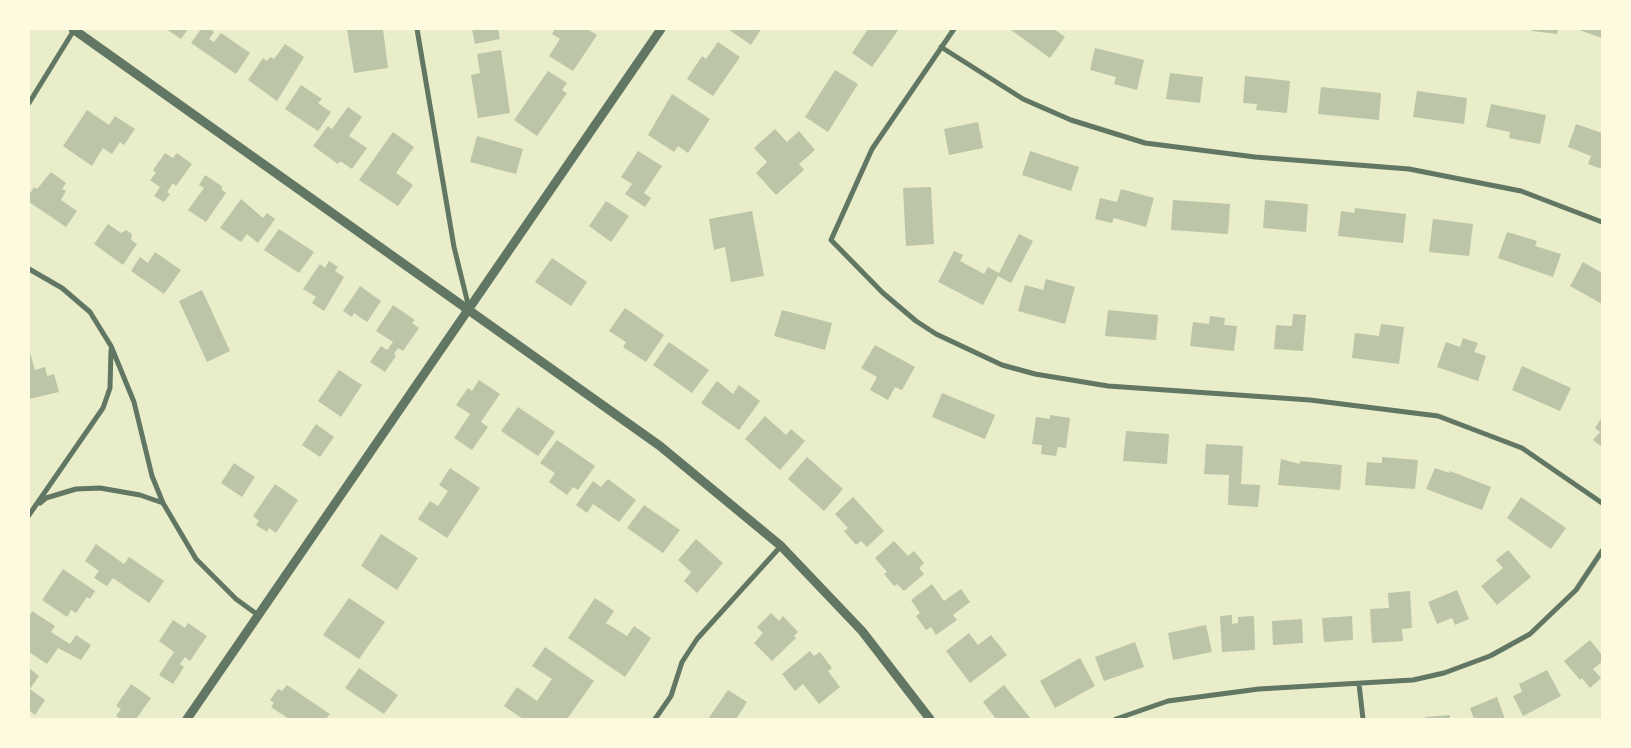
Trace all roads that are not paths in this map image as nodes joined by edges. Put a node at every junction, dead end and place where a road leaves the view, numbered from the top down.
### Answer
1 (74, 29) edge
2 (417, 29) edge
3 (661, 29) edge
4 (954, 29) edge
5 (941, 48) junction
6 (29, 104) edge
7 (1602, 222) edge
8 (29, 269) edge
9 (469, 309) junction
10 (111, 346) junction
11 (163, 503) junction
12 (1602, 503) edge
13 (35, 506) junction
14 (29, 515) edge
15 (781, 546) junction
16 (1602, 551) edge
17 (258, 615) junction
18 (1359, 684) junction
19 (187, 719) edge
20 (655, 719) edge
21 (930, 719) edge
22 (1116, 719) edge
23 (1363, 719) edge

1 - 6 street
1 - 9 street
2 - 9 street
3 - 9 street
4 - 5 street
5 - 7 street
5 - 12 street
8 - 10 street
9 - 15 street
9 - 17 street
10 - 11 street
10 - 13 street
11 - 13 street
11 - 17 street
13 - 14 street
15 - 20 street
15 - 21 street
16 - 18 street
17 - 19 street
18 - 22 street
18 - 23 street

